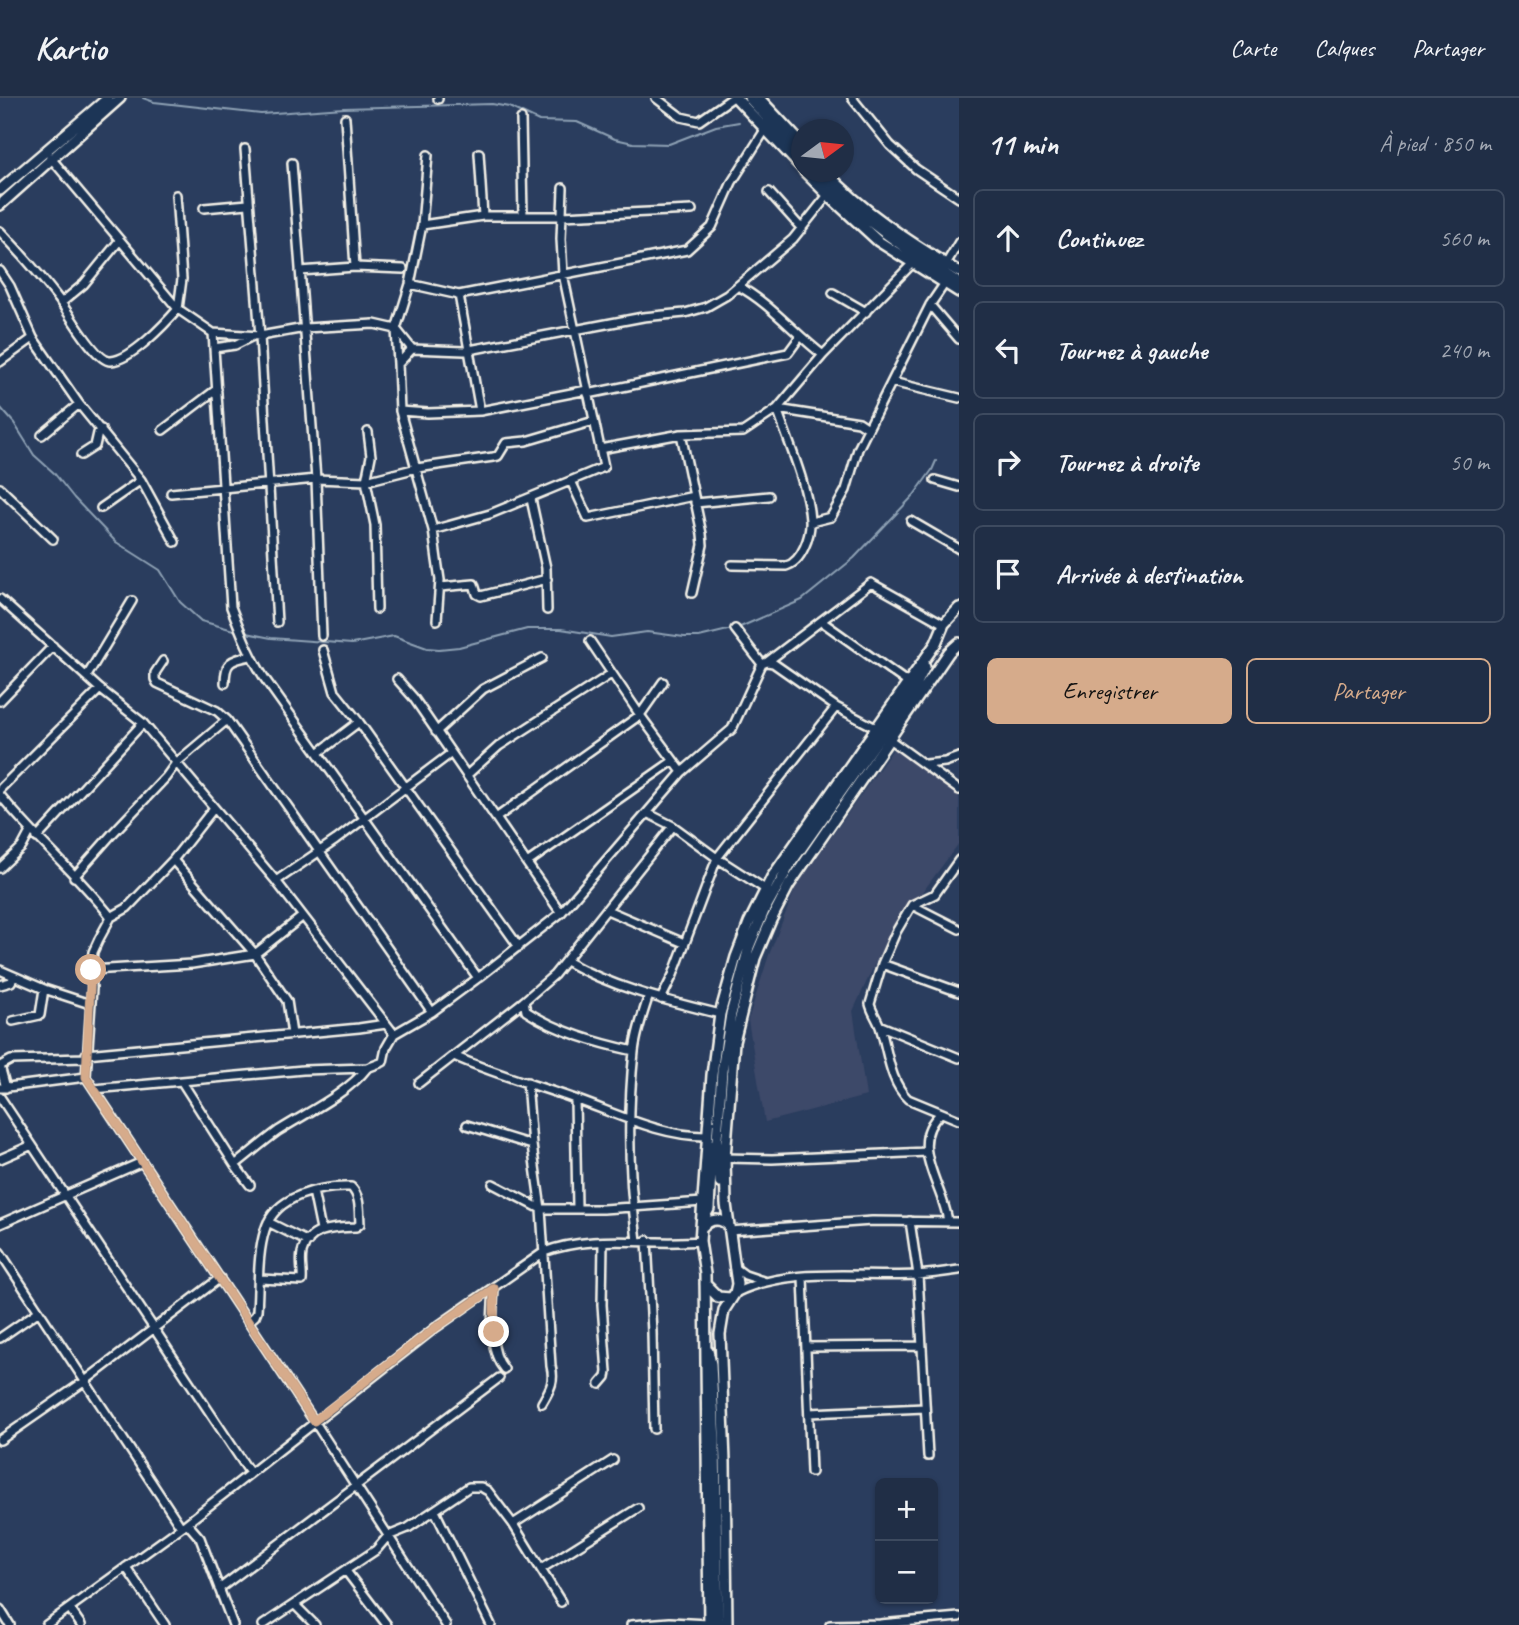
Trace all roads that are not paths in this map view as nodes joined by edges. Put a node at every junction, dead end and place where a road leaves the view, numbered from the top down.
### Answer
1 (108, 98) edge
2 (120, 98) edge
3 (656, 98) edge
4 (734, 98) edge
5 (749, 98) edge
6 (759, 98) edge
7 (852, 98) edge
8 (345, 118) dead end
9 (521, 119) dead end
10 (765, 130) junction
11 (791, 132) edge
12 (791, 144) edge
13 (245, 149) dead end
14 (479, 153) dead end
15 (48, 154) junction
16 (428, 155) dead end
17 (791, 157) edge
18 (292, 163) dead end
19 (815, 182) edge
20 (826, 182) edge
21 (835, 182) edge
22 (563, 188) dead end
23 (0, 190) edge
24 (769, 192) dead end
25 (176, 195) dead end
26 (828, 195) junction
27 (959, 198) edge
28 (248, 204) junction
29 (0, 205) edge
30 (204, 208) dead end
31 (692, 210) dead end
32 (483, 216) junction
33 (523, 216) junction
34 (562, 216) junction
35 (422, 225) junction
36 (802, 229) junction
37 (0, 230) edge
38 (119, 242) junction
39 (959, 242) edge
40 (912, 264) junction
41 (946, 264) junction
42 (355, 267) junction
43 (403, 270) dead end
44 (0, 271) edge
45 (300, 271) junction
46 (959, 272) edge
47 (563, 274) junction
48 (945, 283) junction
49 (959, 283) edge
50 (410, 285) junction
51 (738, 286) junction
52 (959, 292) edge
53 (833, 293) dead end
54 (459, 295) junction
55 (61, 303) junction
56 (930, 305) junction
57 (178, 309) junction
58 (866, 312) junction
59 (304, 328) junction
60 (396, 329) junction
61 (575, 331) junction
62 (212, 333) junction
63 (257, 336) junction
64 (33, 338) junction
65 (799, 338) junction
66 (959, 339) edge
67 (214, 348) junction
68 (412, 349) junction
69 (469, 350) junction
70 (823, 355) junction
71 (0, 362) edge
72 (398, 363) junction
73 (892, 382) junction
74 (217, 388) junction
75 (588, 392) junction
76 (959, 398) edge
77 (79, 404) junction
78 (777, 409) junction
79 (400, 411) junction
80 (480, 411) junction
81 (594, 421) junction
82 (869, 428) junction
83 (101, 429) junction
84 (163, 430) dead end
85 (368, 432) dead end
86 (681, 434) junction
87 (42, 435) dead end
88 (600, 449) junction
89 (81, 455) dead end
90 (417, 468) junction
91 (316, 479) junction
92 (141, 480) junction
93 (935, 480) dead end
94 (366, 481) junction
95 (571, 481) junction
96 (269, 484) junction
97 (959, 487) edge
98 (0, 488) edge
99 (223, 488) junction
100 (171, 493) dead end
101 (769, 496) dead end
102 (531, 499) junction
103 (695, 500) junction
104 (101, 508) dead end
105 (911, 521) dead end
106 (811, 522) junction
107 (433, 530) junction
108 (53, 539) dead end
109 (175, 542) dead end
110 (959, 550) edge
111 (732, 565) dead end
112 (547, 579) junction
113 (440, 587) junction
114 (692, 593) dead end
115 (0, 599) edge
116 (132, 601) dead end
117 (959, 608) edge
118 (377, 609) dead end
119 (547, 610) dead end
120 (955, 616) edge
121 (437, 620) dead end
122 (821, 621) junction
123 (277, 622) dead end
124 (943, 628) junction
125 (735, 629) dead end
126 (322, 636) dead end
127 (590, 641) dead end
128 (53, 646) junction
129 (955, 647) edge
130 (323, 650) dead end
131 (250, 656) junction
132 (542, 658) dead end
133 (163, 661) dead end
134 (765, 663) junction
135 (611, 674) junction
136 (87, 676) junction
137 (397, 679) dead end
138 (663, 682) dead end
139 (225, 683) dead end
140 (911, 685) junction
141 (100, 689) junction
142 (0, 701) edge
143 (836, 707) junction
144 (640, 715) junction
145 (227, 720) junction
146 (359, 722) junction
147 (143, 723) junction
148 (876, 728) junction
149 (436, 732) junction
150 (889, 739) junction
151 (318, 753) junction
152 (450, 754) junction
153 (959, 757) edge
154 (673, 761) junction
155 (176, 763) junction
156 (925, 764) junction
157 (682, 772) junction
158 (467, 775) junction
159 (406, 788) junction
160 (0, 789) edge
161 (959, 790) edge
162 (0, 795) edge
163 (214, 808) junction
164 (648, 813) junction
165 (365, 818) junction
166 (496, 818) junction
167 (673, 826) junction
168 (30, 832) junction
169 (37, 838) junction
170 (319, 851) junction
171 (717, 858) junction
172 (173, 860) junction
173 (527, 863) junction
174 (957, 865) edge
175 (0, 868) edge
176 (74, 877) junction
177 (276, 881) junction
178 (765, 889) junction
179 (912, 905) junction
180 (607, 910) junction
181 (561, 913) junction
182 (303, 916) junction
183 (111, 917) junction
184 (959, 929) edge
185 (684, 943) junction
186 (519, 947) junction
187 (255, 954) junction
188 (566, 961) junction
189 (882, 964) junction
190 (0, 970) edge
191 (91, 970) junction
192 (14, 976) junction
193 (478, 978) junction
194 (0, 985) edge
195 (44, 989) junction
196 (959, 992) edge
197 (649, 995) junction
198 (661, 999) junction
199 (524, 1001) junction
200 (90, 1004) junction
201 (432, 1012) junction
202 (720, 1014) junction
203 (13, 1021) dead end
204 (386, 1024) junction
205 (881, 1026) junction
206 (292, 1034) junction
207 (394, 1034) junction
208 (634, 1051) junction
209 (85, 1056) junction
210 (454, 1056) junction
211 (959, 1058) edge
212 (0, 1066) edge
213 (368, 1068) junction
214 (86, 1077) junction
215 (181, 1082) junction
216 (527, 1082) junction
217 (419, 1083) dead end
218 (3, 1088) edge
219 (94, 1089) junction
220 (0, 1097) edge
221 (575, 1099) junction
222 (941, 1113) junction
223 (630, 1119) junction
224 (959, 1120) edge
225 (467, 1125) dead end
226 (706, 1136) junction
227 (717, 1139) junction
228 (32, 1145) junction
229 (532, 1145) junction
230 (927, 1152) junction
231 (725, 1158) junction
232 (0, 1159) edge
233 (142, 1162) junction
234 (235, 1165) junction
235 (493, 1184) dead end
236 (250, 1185) dead end
237 (313, 1191) junction
238 (67, 1195) junction
239 (703, 1202) junction
240 (632, 1206) junction
241 (577, 1208) junction
242 (541, 1209) junction
243 (910, 1221) junction
244 (268, 1222) junction
245 (948, 1222) junction
246 (702, 1223) junction
247 (959, 1223) edge
248 (0, 1224) edge
249 (729, 1225) junction
250 (321, 1230) junction
251 (647, 1240) junction
252 (637, 1241) junction
253 (700, 1241) junction
254 (307, 1242) junction
255 (603, 1242) junction
256 (0, 1252) edge
257 (544, 1252) junction
258 (734, 1267) junction
259 (959, 1270) edge
260 (918, 1275) junction
261 (803, 1277) junction
262 (220, 1278) junction
263 (260, 1279) junction
264 (767, 1282) junction
265 (705, 1284) junction
266 (494, 1288) junction
267 (733, 1295) junction
268 (39, 1311) junction
269 (704, 1313) junction
270 (720, 1320) junction
271 (248, 1322) junction
272 (154, 1328) junction
273 (0, 1338) edge
274 (921, 1346) junction
275 (806, 1347) junction
276 (712, 1364) junction
277 (503, 1369) dead end
278 (499, 1378) dead end
279 (85, 1381) junction
280 (600, 1384) dead end
281 (542, 1403) dead end
282 (925, 1408) junction
283 (808, 1413) junction
284 (314, 1421) junction
285 (654, 1429) dead end
286 (0, 1440) edge
287 (928, 1457) dead end
288 (613, 1460) dead end
289 (811, 1472) dead end
290 (250, 1473) junction
291 (356, 1486) junction
292 (638, 1508) dead end
293 (436, 1511) junction
294 (513, 1524) junction
295 (184, 1525) junction
296 (388, 1536) junction
297 (126, 1567) junction
298 (541, 1569) junction
299 (346, 1571) junction
300 (219, 1589) junction
301 (561, 1602) dead end
302 (295, 1605) junction
303 (0, 1609) edge
304 (70, 1609) junction
305 (959, 1617) edge
306 (670, 1624) edge
307 (10, 1625) edge
308 (46, 1625) edge
309 (81, 1625) edge
310 (166, 1625) edge
311 (233, 1625) edge
312 (263, 1625) edge
313 (315, 1625) edge
314 (387, 1625) edge
315 (446, 1625) edge
316 (491, 1625) edge
317 (631, 1625) edge
318 (709, 1625) edge
319 (718, 1625) edge
320 (727, 1625) edge
321 (830, 1625) edge

1 - 15 main road
2 - 15 main road
3 - 4 street
4 - 10 main road
5 - 12 main road
6 - 11 main road
7 - 27 street
8 - 42 street
9 - 33 street
10 - 17 main road
10 - 47 street
13 - 28 street
14 - 32 street
15 - 23 main road
15 - 29 main road
15 - 38 street
16 - 35 street
18 - 45 street
19 - 26 main road
20 - 49 main road
21 - 41 main road
22 - 34 street
24 - 36 street
25 - 57 street
26 - 36 street
26 - 40 main road
28 - 30 street
28 - 63 street
31 - 34 street
32 - 33 street
32 - 35 street
33 - 34 street
34 - 47 street
35 - 50 street
36 - 51 street
37 - 55 street
38 - 55 street
38 - 57 street
39 - 41 street
40 - 48 main road
40 - 58 street
41 - 46 main road
42 - 43 street
42 - 45 street
44 - 64 street
45 - 59 street
47 - 54 street
47 - 61 street
48 - 52 main road
48 - 56 street
50 - 54 street
50 - 60 street
51 - 61 street
51 - 65 street
53 - 58 street
54 - 69 street
55 - 57 street
56 - 66 street
56 - 73 street
57 - 62 street
58 - 70 street
59 - 60 street
59 - 63 street
59 - 91 street
60 - 68 street
60 - 72 street
61 - 69 street
61 - 75 street
62 - 63 street
62 - 67 street
63 - 67 street
63 - 96 street
64 - 71 street
64 - 77 street
65 - 70 street
65 - 75 street
67 - 74 street
68 - 69 street
68 - 72 street
69 - 80 street
70 - 78 street
72 - 79 street
73 - 76 street
73 - 82 street
74 - 84 street
74 - 99 street
75 - 80 street
75 - 81 street
77 - 83 street
77 - 87 street
78 - 82 street
78 - 86 street
78 - 106 street
79 - 80 street
79 - 90 street
81 - 88 street
81 - 90 street
82 - 106 street
83 - 89 street
83 - 92 street
85 - 94 street
86 - 88 street
86 - 103 street
88 - 95 street
90 - 94 street
90 - 107 street
91 - 94 street
91 - 96 street
91 - 126 street
92 - 104 street
92 - 109 street
93 - 97 street
94 - 118 street
95 - 102 street
95 - 103 street
96 - 99 street
96 - 123 street
98 - 108 street
99 - 100 street
99 - 131 street
101 - 103 street
102 - 107 street
102 - 112 street
103 - 114 street
105 - 110 street
106 - 111 street
107 - 113 street
112 - 113 street
112 - 119 street
113 - 121 street
115 - 128 street
116 - 136 street
117 - 120 main road
120 - 124 main road
122 - 124 street
122 - 134 street
122 - 140 street
124 - 129 main road
124 - 140 main road
125 - 134 street
127 - 135 street
128 - 136 street
128 - 142 street
129 - 140 main road
129 - 150 main road
130 - 146 street
131 - 139 street
131 - 151 street
132 - 149 street
133 - 145 street
134 - 143 street
134 - 157 street
135 - 144 street
135 - 158 street
136 - 141 street
137 - 149 street
138 - 144 street
140 - 148 main road
140 - 227 main road
141 - 147 street
141 - 160 street
143 - 148 street
143 - 171 street
144 - 154 street
144 - 166 street
145 - 155 street
145 - 170 street
146 - 151 street
146 - 159 street
147 - 155 street
147 - 169 street
148 - 178 main road
149 - 152 street
150 - 156 street
150 - 231 main road
151 - 165 street
152 - 158 street
152 - 159 street
153 - 156 street
154 - 157 street
154 - 173 street
155 - 163 street
155 - 176 street
156 - 161 street
157 - 164 street
158 - 166 street
159 - 165 street
159 - 186 street
162 - 168 street
163 - 172 street
163 - 177 street
164 - 167 street
164 - 181 street
165 - 170 street
165 - 193 street
166 - 173 street
167 - 171 street
167 - 180 street
168 - 169 street
168 - 175 street
169 - 176 street
170 - 177 street
170 - 201 street
171 - 178 street
171 - 185 street
172 - 183 street
172 - 187 street
173 - 181 street
174 - 179 street
176 - 183 street
177 - 182 street
178 - 202 main road
179 - 184 street
179 - 189 street
180 - 185 street
180 - 188 street
181 - 186 street
182 - 187 street
182 - 204 street
183 - 191 street
185 - 198 street
186 - 193 street
187 - 191 street
187 - 206 street
188 - 197 street
188 - 199 street
189 - 196 street
189 - 205 street
190 - 192 street
191 - 200 street
192 - 194 street
192 - 195 street
193 - 201 street
195 - 200 street
195 - 203 street
197 - 198 street
197 - 208 street
198 - 202 street
199 - 208 street
199 - 210 street
200 - 209 street
201 - 207 street
202 - 226 main road
204 - 206 street
204 - 207 street
205 - 211 street
205 - 222 street
206 - 209 street
207 - 213 street
208 - 223 street
209 - 212 street
209 - 214 street
210 - 216 street
210 - 217 street
212 - 218 street
213 - 215 street
213 - 234 street
214 - 218 street
214 - 219 street
215 - 219 street
215 - 234 street
216 - 221 street
216 - 229 street
219 - 233 street
220 - 228 street
221 - 223 street
221 - 241 street
222 - 224 street
222 - 230 street
223 - 226 street
223 - 240 street
225 - 229 street
226 - 239 main road
227 - 246 main road
227 - 249 main road
228 - 232 street
228 - 238 street
229 - 242 street
230 - 231 street
230 - 245 street
231 - 249 main road
233 - 238 street
233 - 262 street
234 - 236 street
235 - 242 street
237 - 244 street
237 - 250 street
237 - 250 street
238 - 248 street
238 - 272 street
239 - 240 street
239 - 246 main road
240 - 241 street
240 - 252 street
241 - 242 street
242 - 257 street
243 - 245 street
243 - 249 street
243 - 260 street
244 - 254 street
244 - 263 street
245 - 247 street
246 - 249 main road
246 - 253 main road
249 - 258 main road
250 - 254 street
251 - 252 street
251 - 253 street
251 - 285 street
252 - 255 street
253 - 265 main road
254 - 263 street
255 - 257 street
255 - 280 street
256 - 268 street
257 - 266 street
257 - 281 street
258 - 264 street
258 - 267 main road
259 - 260 street
260 - 261 street
260 - 274 street
261 - 264 street
261 - 275 street
262 - 271 street
262 - 272 street
263 - 271 street
264 - 267 street
265 - 267 main road
265 - 269 main road
266 - 277 street
266 - 284 street
267 - 270 main road
268 - 273 street
268 - 279 street
269 - 276 main road
269 - 318 main road
270 - 276 main road
270 - 320 main road
271 - 284 street
272 - 279 street
272 - 290 street
274 - 275 street
274 - 282 street
275 - 283 street
276 - 319 main road
278 - 291 street
279 - 286 street
279 - 295 street
282 - 283 street
282 - 287 street
283 - 289 street
284 - 290 street
284 - 291 street
288 - 294 street
290 - 295 street
291 - 296 street
291 - 300 street
292 - 298 street
293 - 294 street
293 - 296 street
293 - 316 street
294 - 298 street
295 - 297 street
295 - 300 street
296 - 299 street
296 - 315 street
297 - 304 street
297 - 310 street
298 - 301 street
299 - 302 street
299 - 314 street
300 - 311 street
302 - 312 street
302 - 313 street
303 - 307 street
304 - 308 street
304 - 309 street
305 - 321 street
306 - 317 street
306 - 318 street

